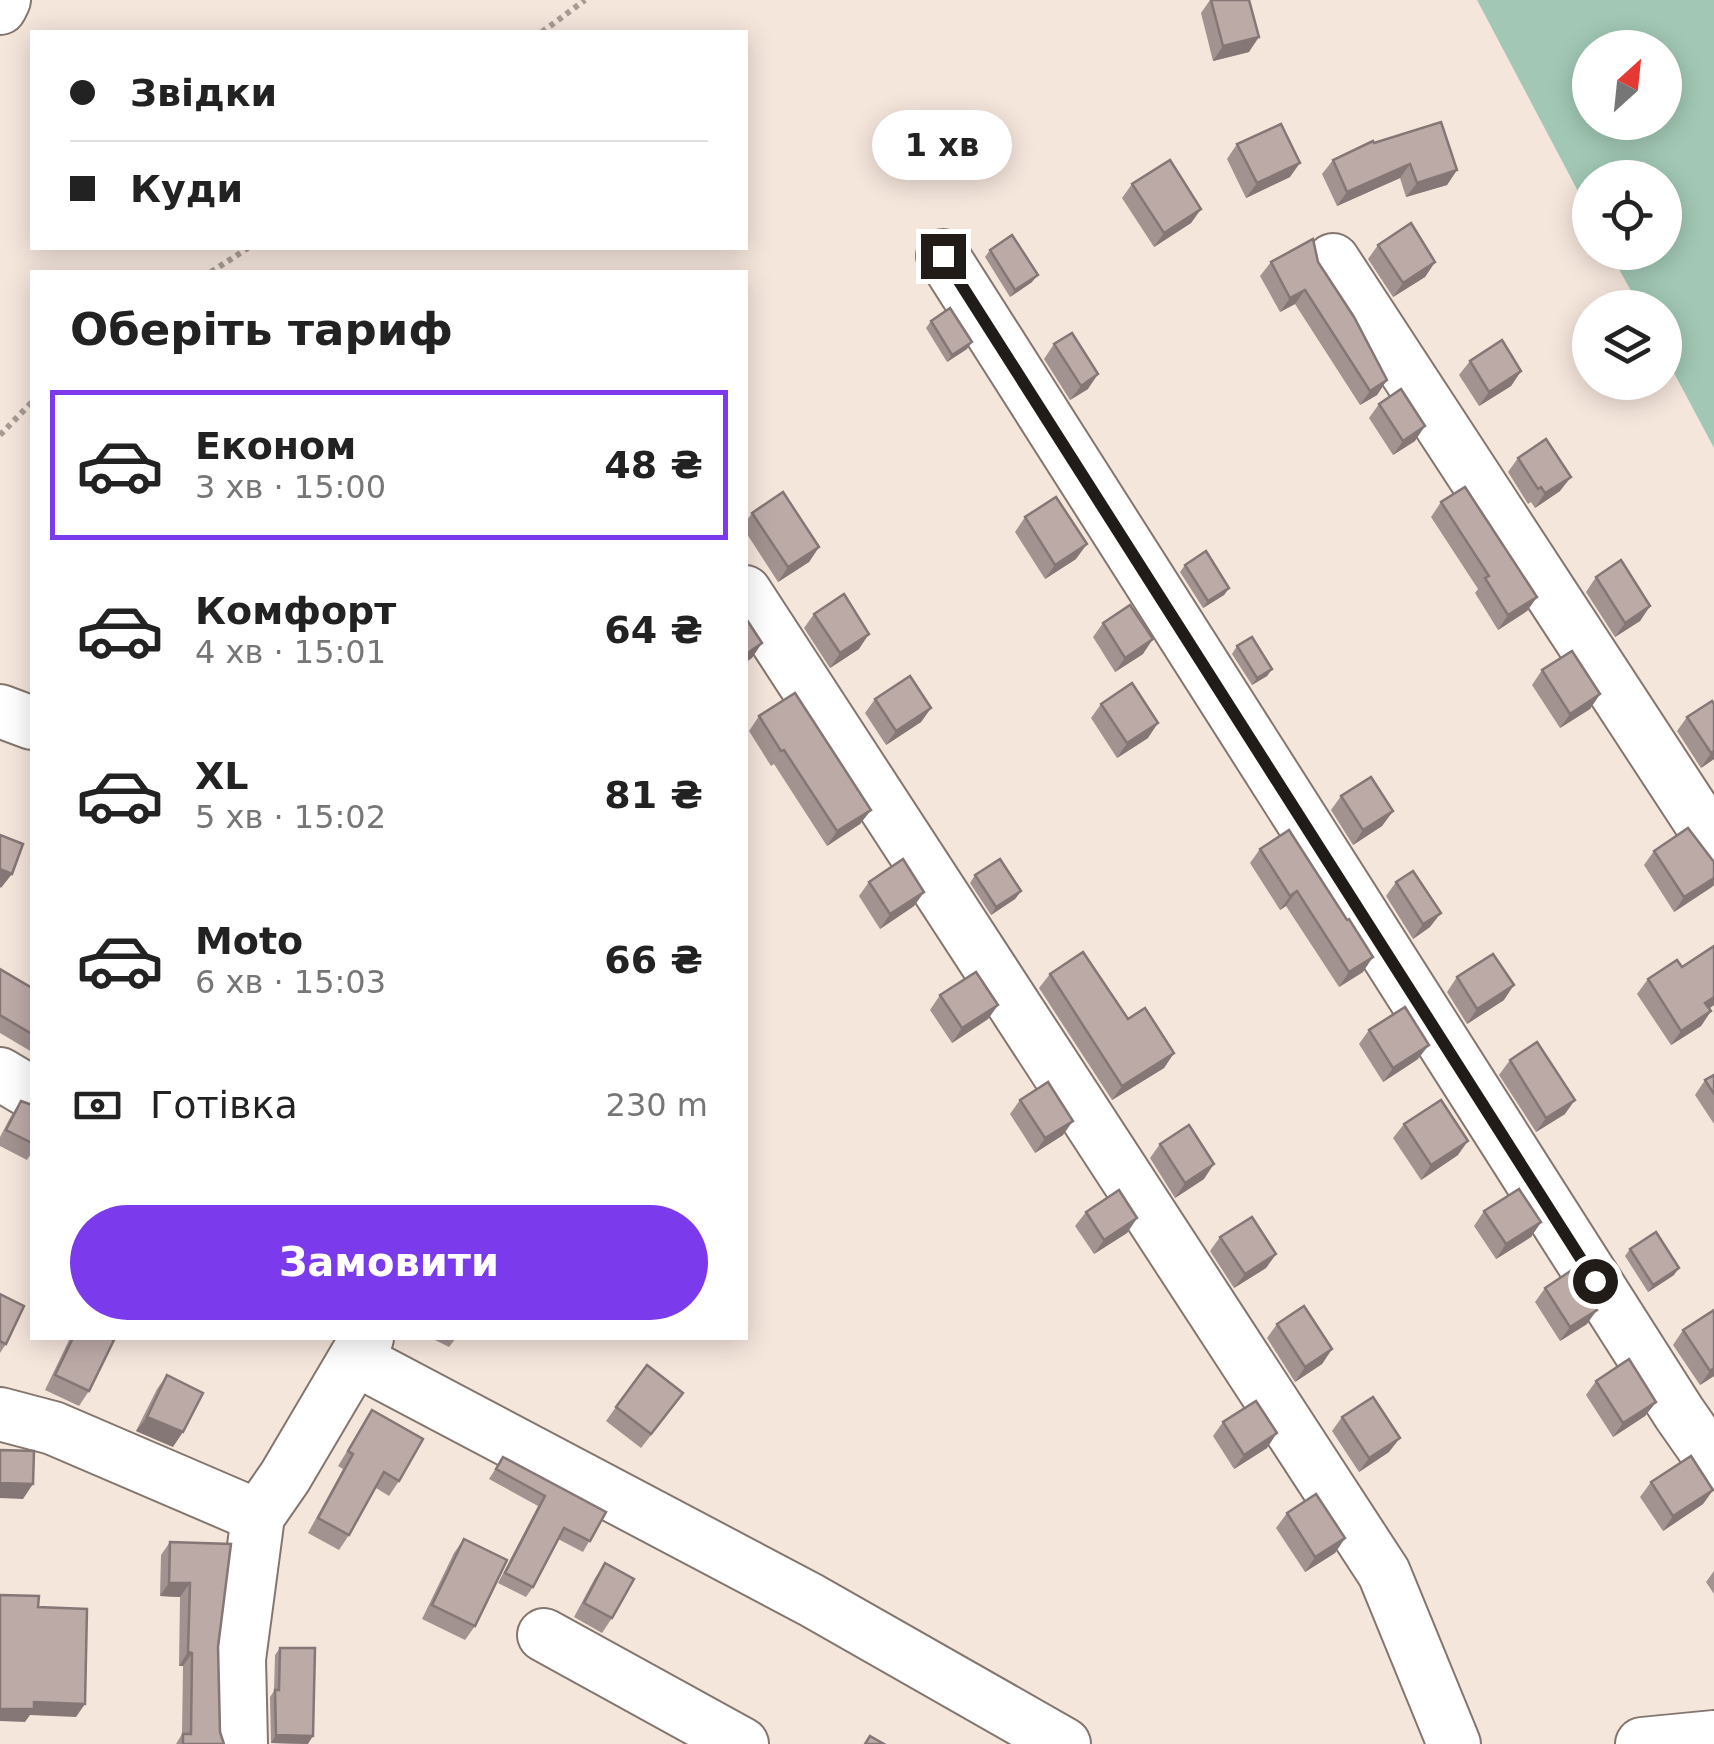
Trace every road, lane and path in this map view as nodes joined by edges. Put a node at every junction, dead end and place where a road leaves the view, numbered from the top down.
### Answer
1 (4, 0) edge
2 (586, 0) edge
3 (0, 8) edge
4 (545, 30) edge
5 (245, 250) edge
6 (943, 256) dead end
7 (1333, 260) dead end
8 (213, 270) edge
9 (30, 404) edge
10 (0, 435) edge
11 (748, 597) edge
12 (0, 711) edge
13 (30, 722) edge
14 (1714, 843) edge
15 (0, 1074) edge
16 (30, 1092) edge
17 (361, 1348) edge
18 (0, 1414) edge
19 (1714, 1462) edge
20 (258, 1516) junction
21 (544, 1635) dead end
22 (1714, 1737) edge
23 (241, 1744) edge
24 (742, 1744) edge
25 (1064, 1744) edge
26 (1454, 1744) edge
27 (1642, 1744) edge

1 - 3 street
2 - 4 path
5 - 8 path
6 - 19 street
7 - 14 street
9 - 10 path
11 - 26 street
12 - 13 street
15 - 16 street
17 - 20 street
17 - 25 street
18 - 20 street
20 - 23 street
21 - 24 street
22 - 27 street

